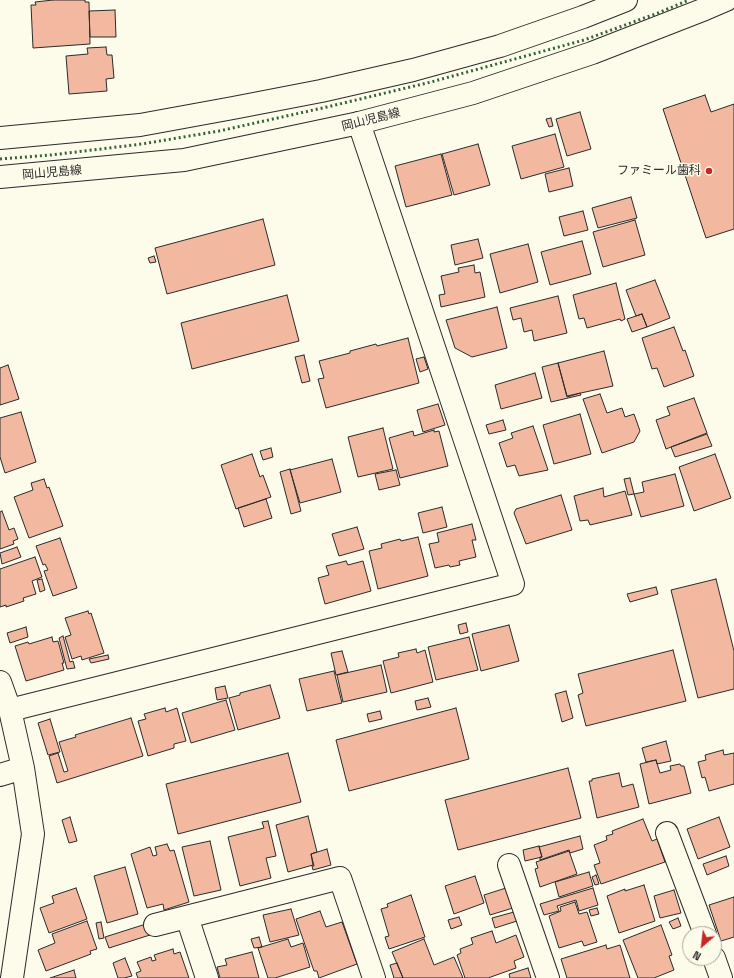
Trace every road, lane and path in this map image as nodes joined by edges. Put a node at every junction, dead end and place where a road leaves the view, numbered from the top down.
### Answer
1 (626, 0) edge
2 (726, 0) edge
3 (360, 123) junction
4 (0, 138) edge
5 (0, 177) edge
6 (0, 682) edge
7 (10, 710) junction
8 (23, 768) junction
9 (0, 775) edge
10 (667, 833) dead end
11 (509, 865) dead end
12 (187, 917) junction
13 (155, 925) dead end
14 (702, 926) edge
15 (717, 966) edge
16 (734, 975) edge
17 (12, 978) edge
18 (207, 978) edge
19 (374, 978) edge
20 (548, 978) edge
21 (721, 978) edge
22 (724, 978) edge

1 - 4 street
2 - 3 street, 岡山児島線
3 - 5 street, 岡山児島線
3 - 7 street
6 - 7 street
7 - 8 street
8 - 9 street
8 - 17 street
10 - 14 street
11 - 20 street
12 - 13 street
12 - 18 street
12 - 19 street
15 - 21 street
16 - 22 street

